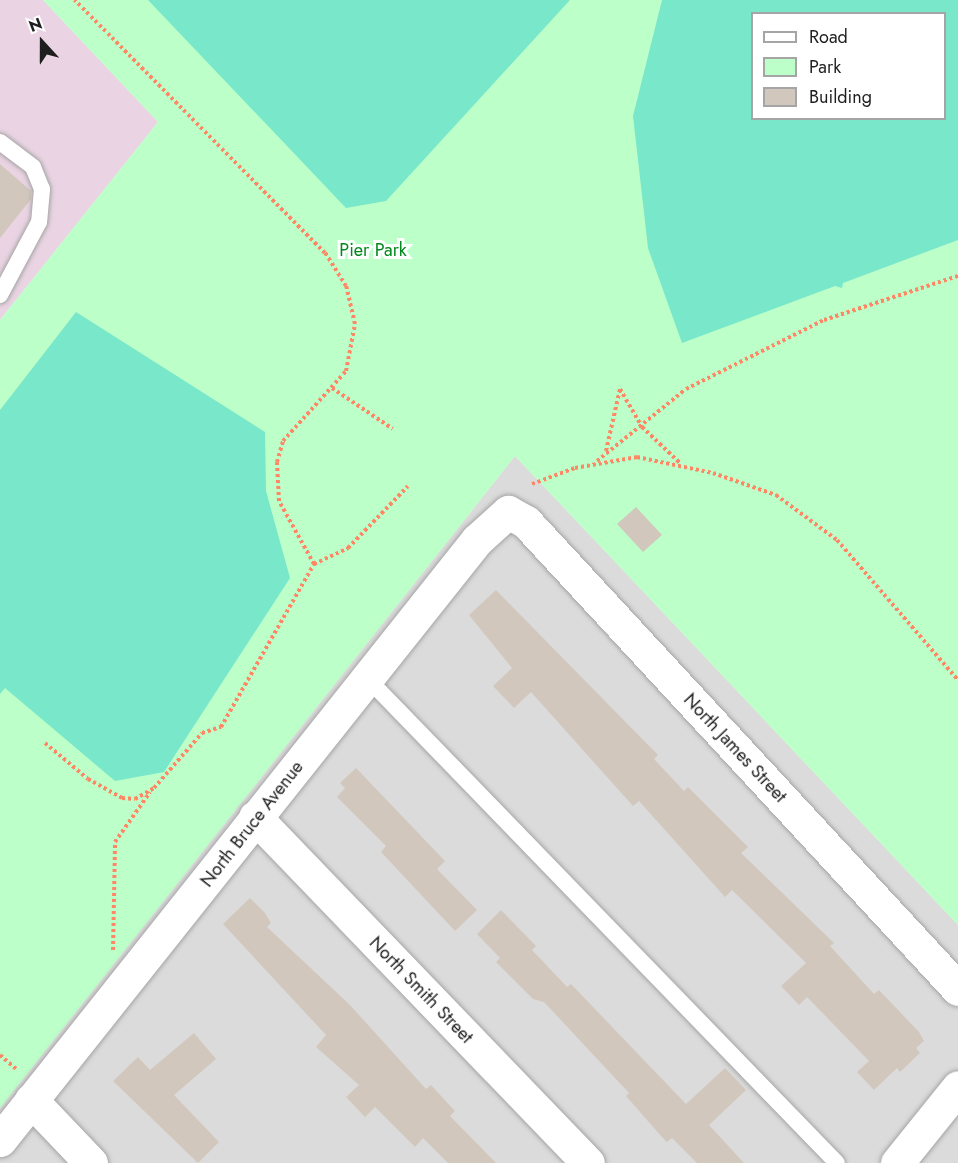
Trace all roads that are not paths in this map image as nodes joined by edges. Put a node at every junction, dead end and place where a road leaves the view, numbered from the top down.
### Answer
1 (0, 142) edge
2 (0, 295) edge
3 (508, 512) joint
4 (367, 678) junction
5 (255, 817) junction
6 (958, 989) edge
7 (958, 1087) edge
8 (31, 1100) junction
9 (0, 1140) edge
10 (91, 1163) edge
11 (588, 1163) edge
12 (837, 1163) edge
13 (897, 1163) edge

1 - 2 lane
3 - 4 street, North Bruce Avenue
3 - 6 street, North James Street
4 - 5 street, North Bruce Avenue
4 - 12 lane
5 - 8 street, North Bruce Avenue
5 - 11 street, North Smith Street
7 - 13 street
8 - 9 street, North Bruce Avenue
8 - 10 street

